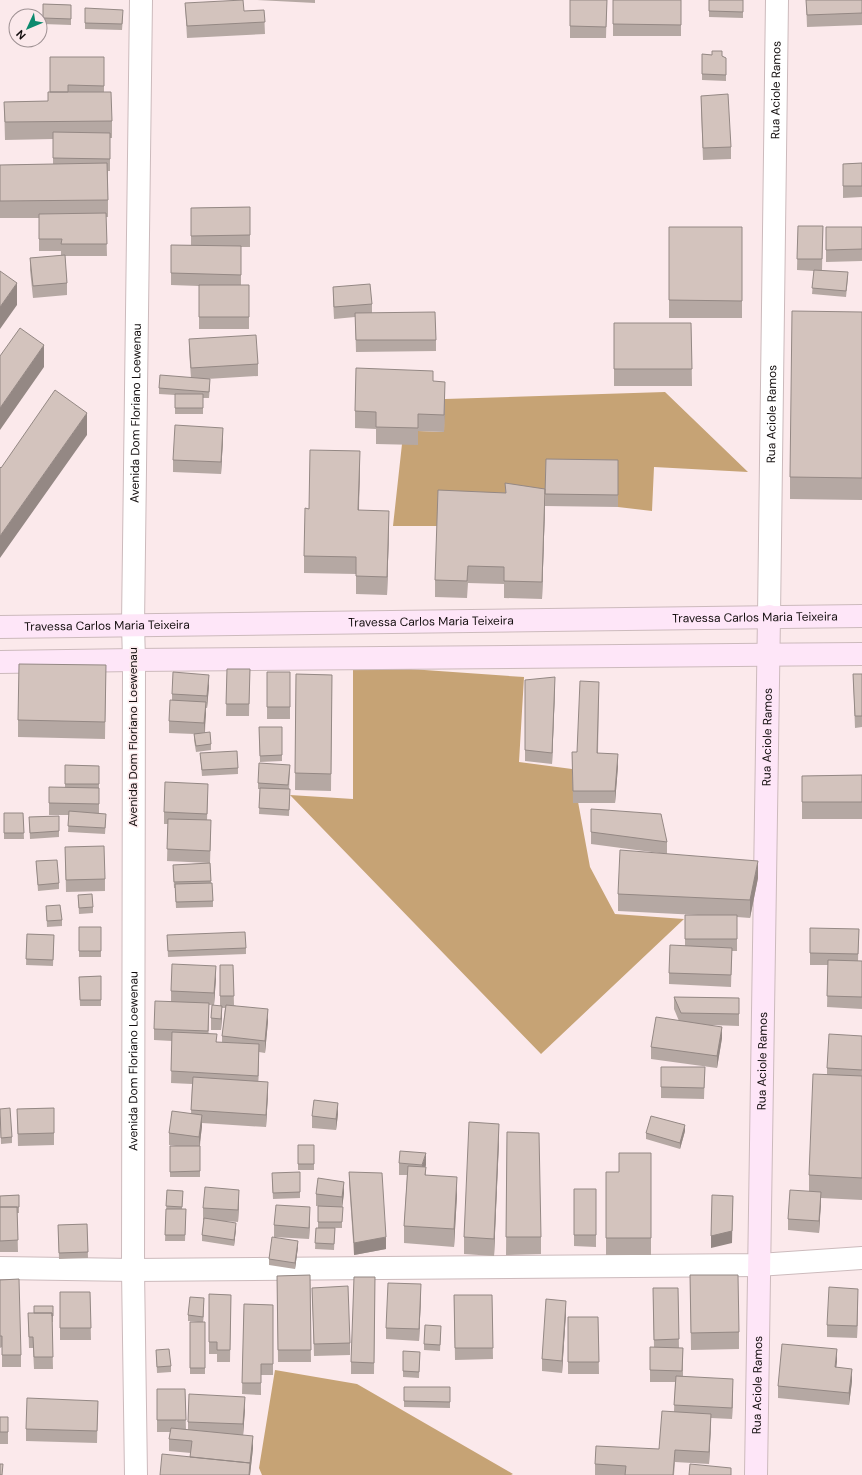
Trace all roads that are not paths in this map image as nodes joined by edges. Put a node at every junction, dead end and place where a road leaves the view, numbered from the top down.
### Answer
1 (140, 0) edge
2 (778, 0) edge
3 (769, 616) junction
4 (862, 616) edge
5 (133, 625) junction
6 (0, 627) edge
7 (862, 654) edge
8 (769, 655) junction
9 (134, 660) junction
10 (0, 662) edge
11 (862, 1258) edge
12 (760, 1265) junction
13 (0, 1268) edge
14 (133, 1270) junction
15 (136, 1475) edge
16 (756, 1475) edge

1 - 5 street, Avenida Dom Floriano Loewenau
2 - 3 street, Rua Aciole Ramos
3 - 4 main road, Travessa Carlos Maria Teixeira
3 - 5 main road, Travessa Carlos Maria Teixeira
3 - 8 main road, Rua Aciole Ramos
5 - 6 main road, Travessa Carlos Maria Teixeira
5 - 9 street, Avenida Dom Floriano Loewenau
7 - 8 main road
8 - 9 main road
8 - 12 main road, Rua Aciole Ramos
9 - 10 main road
9 - 14 street, Avenida Dom Floriano Loewenau
11 - 12 street
12 - 14 street
12 - 16 main road, Rua Aciole Ramos
13 - 14 street
14 - 15 street, Avenida Dom Floriano Loewenau

